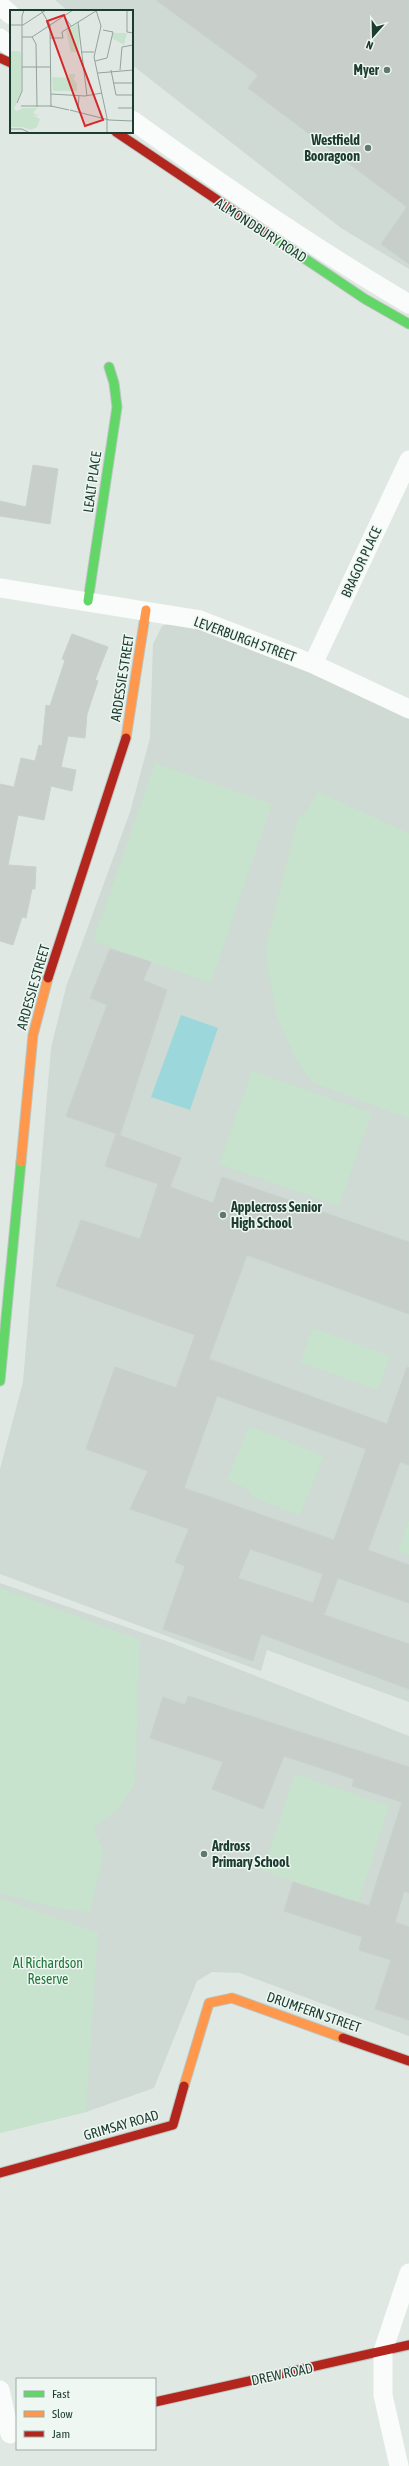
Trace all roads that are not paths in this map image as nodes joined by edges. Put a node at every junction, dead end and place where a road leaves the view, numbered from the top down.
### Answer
1 (0, 5) edge
2 (10, 14) edge
3 (0, 38) edge
4 (10, 46) edge
5 (0, 58) edge
6 (10, 63) edge
7 (133, 121) edge
8 (117, 133) edge
9 (409, 304) edge
10 (409, 324) edge
11 (109, 367) dead end
12 (409, 460) edge
13 (0, 588) edge
14 (88, 601) junction
15 (146, 610) junction
16 (313, 664) junction
17 (409, 708) edge
18 (0, 1381) edge
19 (209, 2003) joint
20 (409, 2061) edge
21 (0, 2173) edge
22 (409, 2273) edge
23 (409, 2345) edge
24 (383, 2351) junction
25 (0, 2390) edge
26 (156, 2402) edge
27 (9, 2434) edge
28 (398, 2466) edge

1 - 2 street
3 - 4 street
5 - 6 main road
7 - 9 street, ALMONDBURY ROAD
8 - 10 main road, ALMONDBURY ROAD
11 - 14 main road, LEALT PLACE
12 - 16 street, BRAGOR PLACE
13 - 14 street, LEVERBURGH STREET
14 - 15 street, LEVERBURGH STREET
15 - 16 street, LEVERBURGH STREET
15 - 18 main road, ARDESSIE STREET
16 - 17 street, LEVERBURGH STREET
19 - 20 main road, DRUMFERN STREET
19 - 21 main road, GRIMSAY ROAD
22 - 24 street
23 - 24 main road, DREW ROAD
24 - 26 main road, DREW ROAD
24 - 28 street
25 - 27 street

